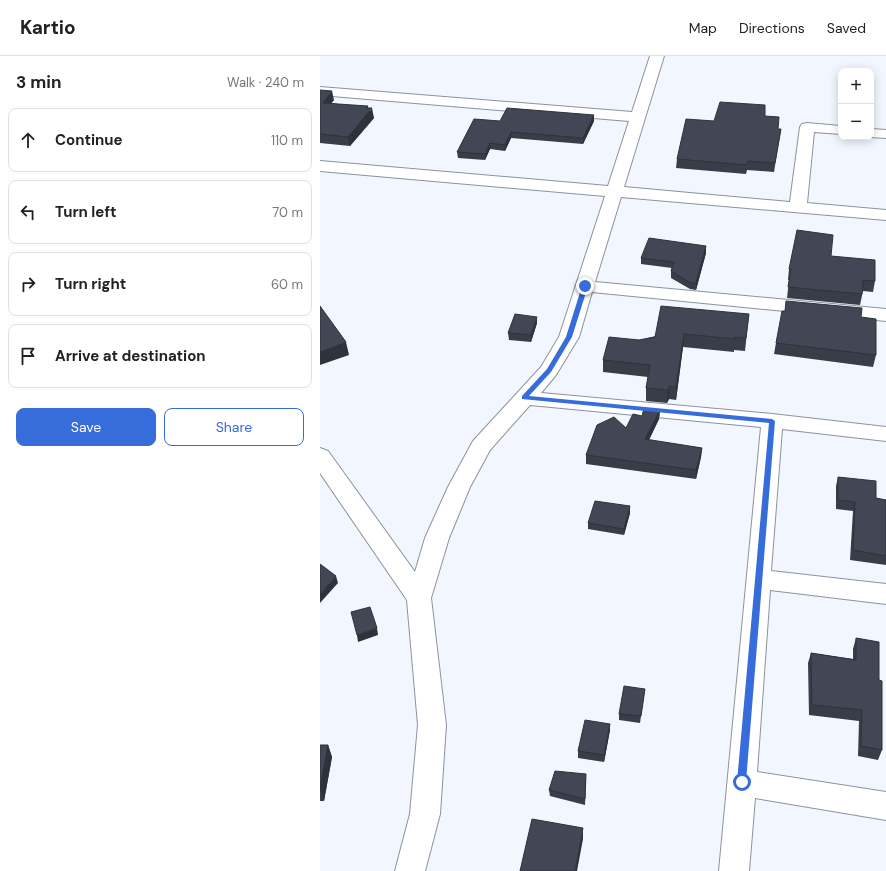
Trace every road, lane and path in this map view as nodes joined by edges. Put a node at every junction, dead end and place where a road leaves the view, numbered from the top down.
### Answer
1 (657, 56) edge
2 (320, 91) edge
3 (638, 117) junction
4 (838, 130) edge
5 (874, 133) edge
6 (886, 134) edge
7 (320, 166) edge
8 (614, 192) junction
9 (798, 207) junction
10 (886, 215) edge
11 (585, 286) junction
12 (886, 315) edge
13 (524, 398) junction
14 (772, 421) junction
15 (886, 434) edge
16 (320, 456) edge
17 (759, 579) junction
18 (886, 594) edge
19 (419, 598) junction
20 (742, 782) junction
21 (886, 806) edge
22 (410, 871) edge
23 (734, 871) edge

1 - 3 street
2 - 3 street
3 - 8 street
4 - 9 street
5 - 6 street
7 - 8 street
8 - 9 street
8 - 11 street
9 - 10 street
11 - 12 street
11 - 13 street
13 - 14 street
13 - 19 street
14 - 15 street
14 - 17 street
16 - 19 street
17 - 18 street
17 - 20 street
19 - 22 street
20 - 21 street
20 - 23 street

